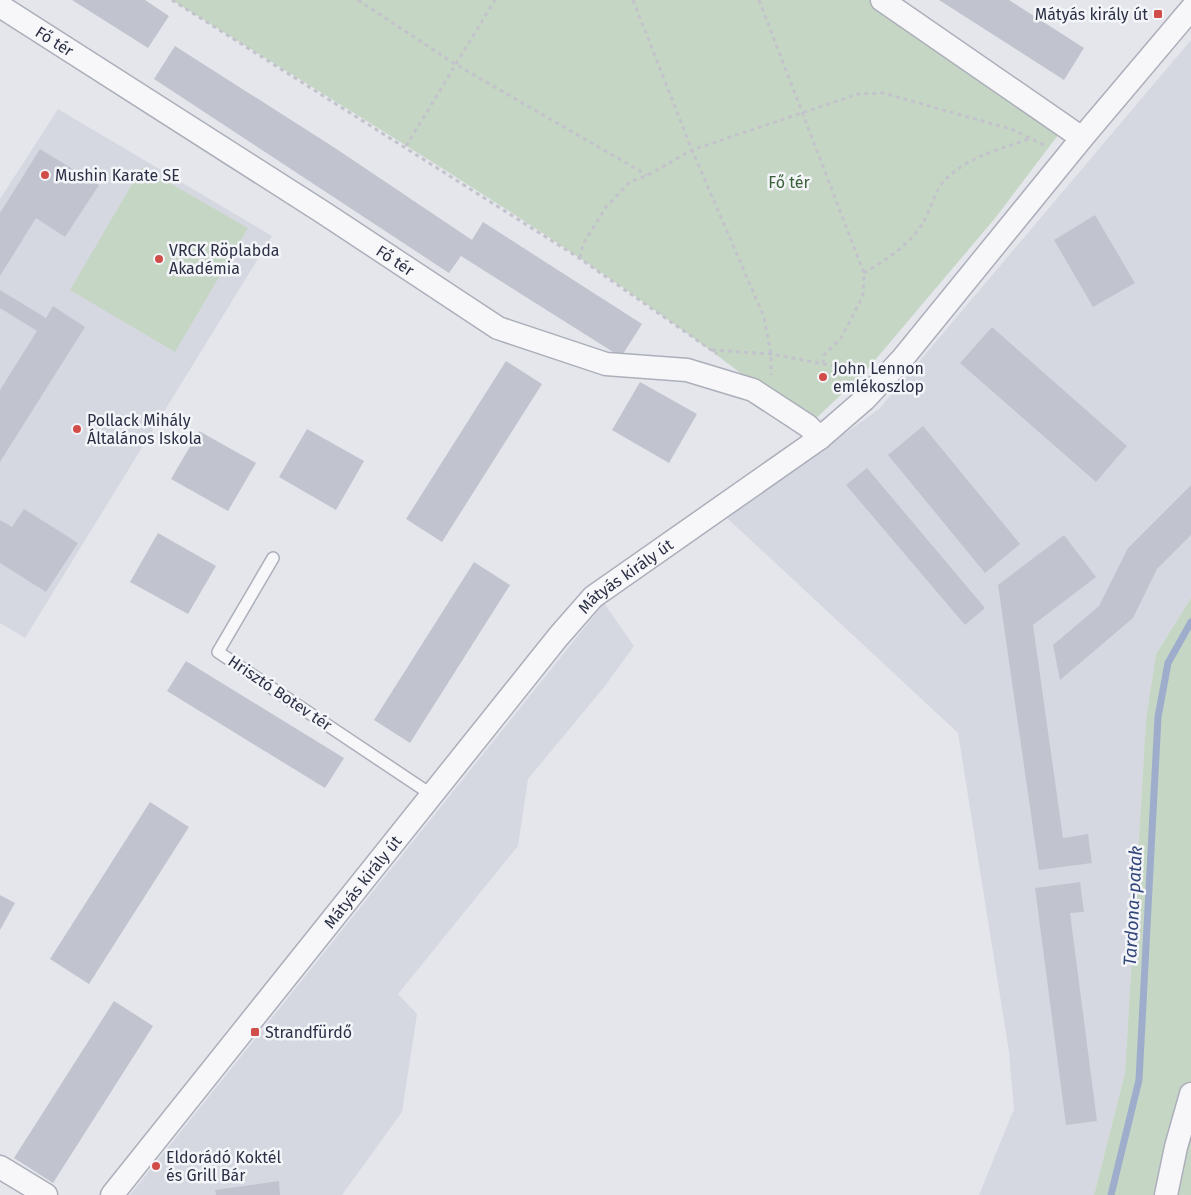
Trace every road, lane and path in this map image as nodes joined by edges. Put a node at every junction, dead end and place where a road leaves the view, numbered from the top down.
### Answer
1 (172, 0) edge
2 (358, 0) edge
3 (495, 0) edge
4 (633, 0) edge
5 (759, 0) edge
6 (882, 0) edge
7 (0, 6) edge
8 (1191, 8) edge
9 (456, 64) junction
10 (802, 113) junction
11 (1030, 138) junction
12 (1082, 138) junction
13 (406, 146) junction
14 (1048, 148) dead end
15 (692, 150) junction
16 (648, 175) junction
17 (580, 258) junction
18 (864, 273) junction
19 (710, 350) junction
20 (771, 354) junction
21 (718, 356) dead end
22 (823, 363) junction
23 (865, 372) dead end
24 (770, 383) dead end
25 (820, 438) junction
26 (273, 558) dead end
27 (432, 795) junction
28 (1191, 1094) edge
29 (0, 1167) edge
30 (46, 1195) edge
31 (112, 1195) edge
32 (1166, 1195) edge

1 - 13 path
2 - 9 path
3 - 9 path
4 - 15 path
5 - 10 path
6 - 12 street
7 - 25 street, Fő tér
8 - 12 street, Mátyás király út
9 - 13 path
9 - 16 path
10 - 11 path
10 - 15 path
10 - 18 path
11 - 14 path
11 - 18 path
12 - 25 street, Mátyás király út
13 - 17 path
15 - 16 path
15 - 20 path
16 - 17 path
17 - 19 path
18 - 22 path
19 - 20 path
19 - 21 path
20 - 22 path
20 - 24 path
22 - 23 path
25 - 27 street, Mátyás király út
26 - 27 lane, Hrisztó Botev tér
27 - 31 street, Mátyás király út
28 - 32 street
29 - 30 street

